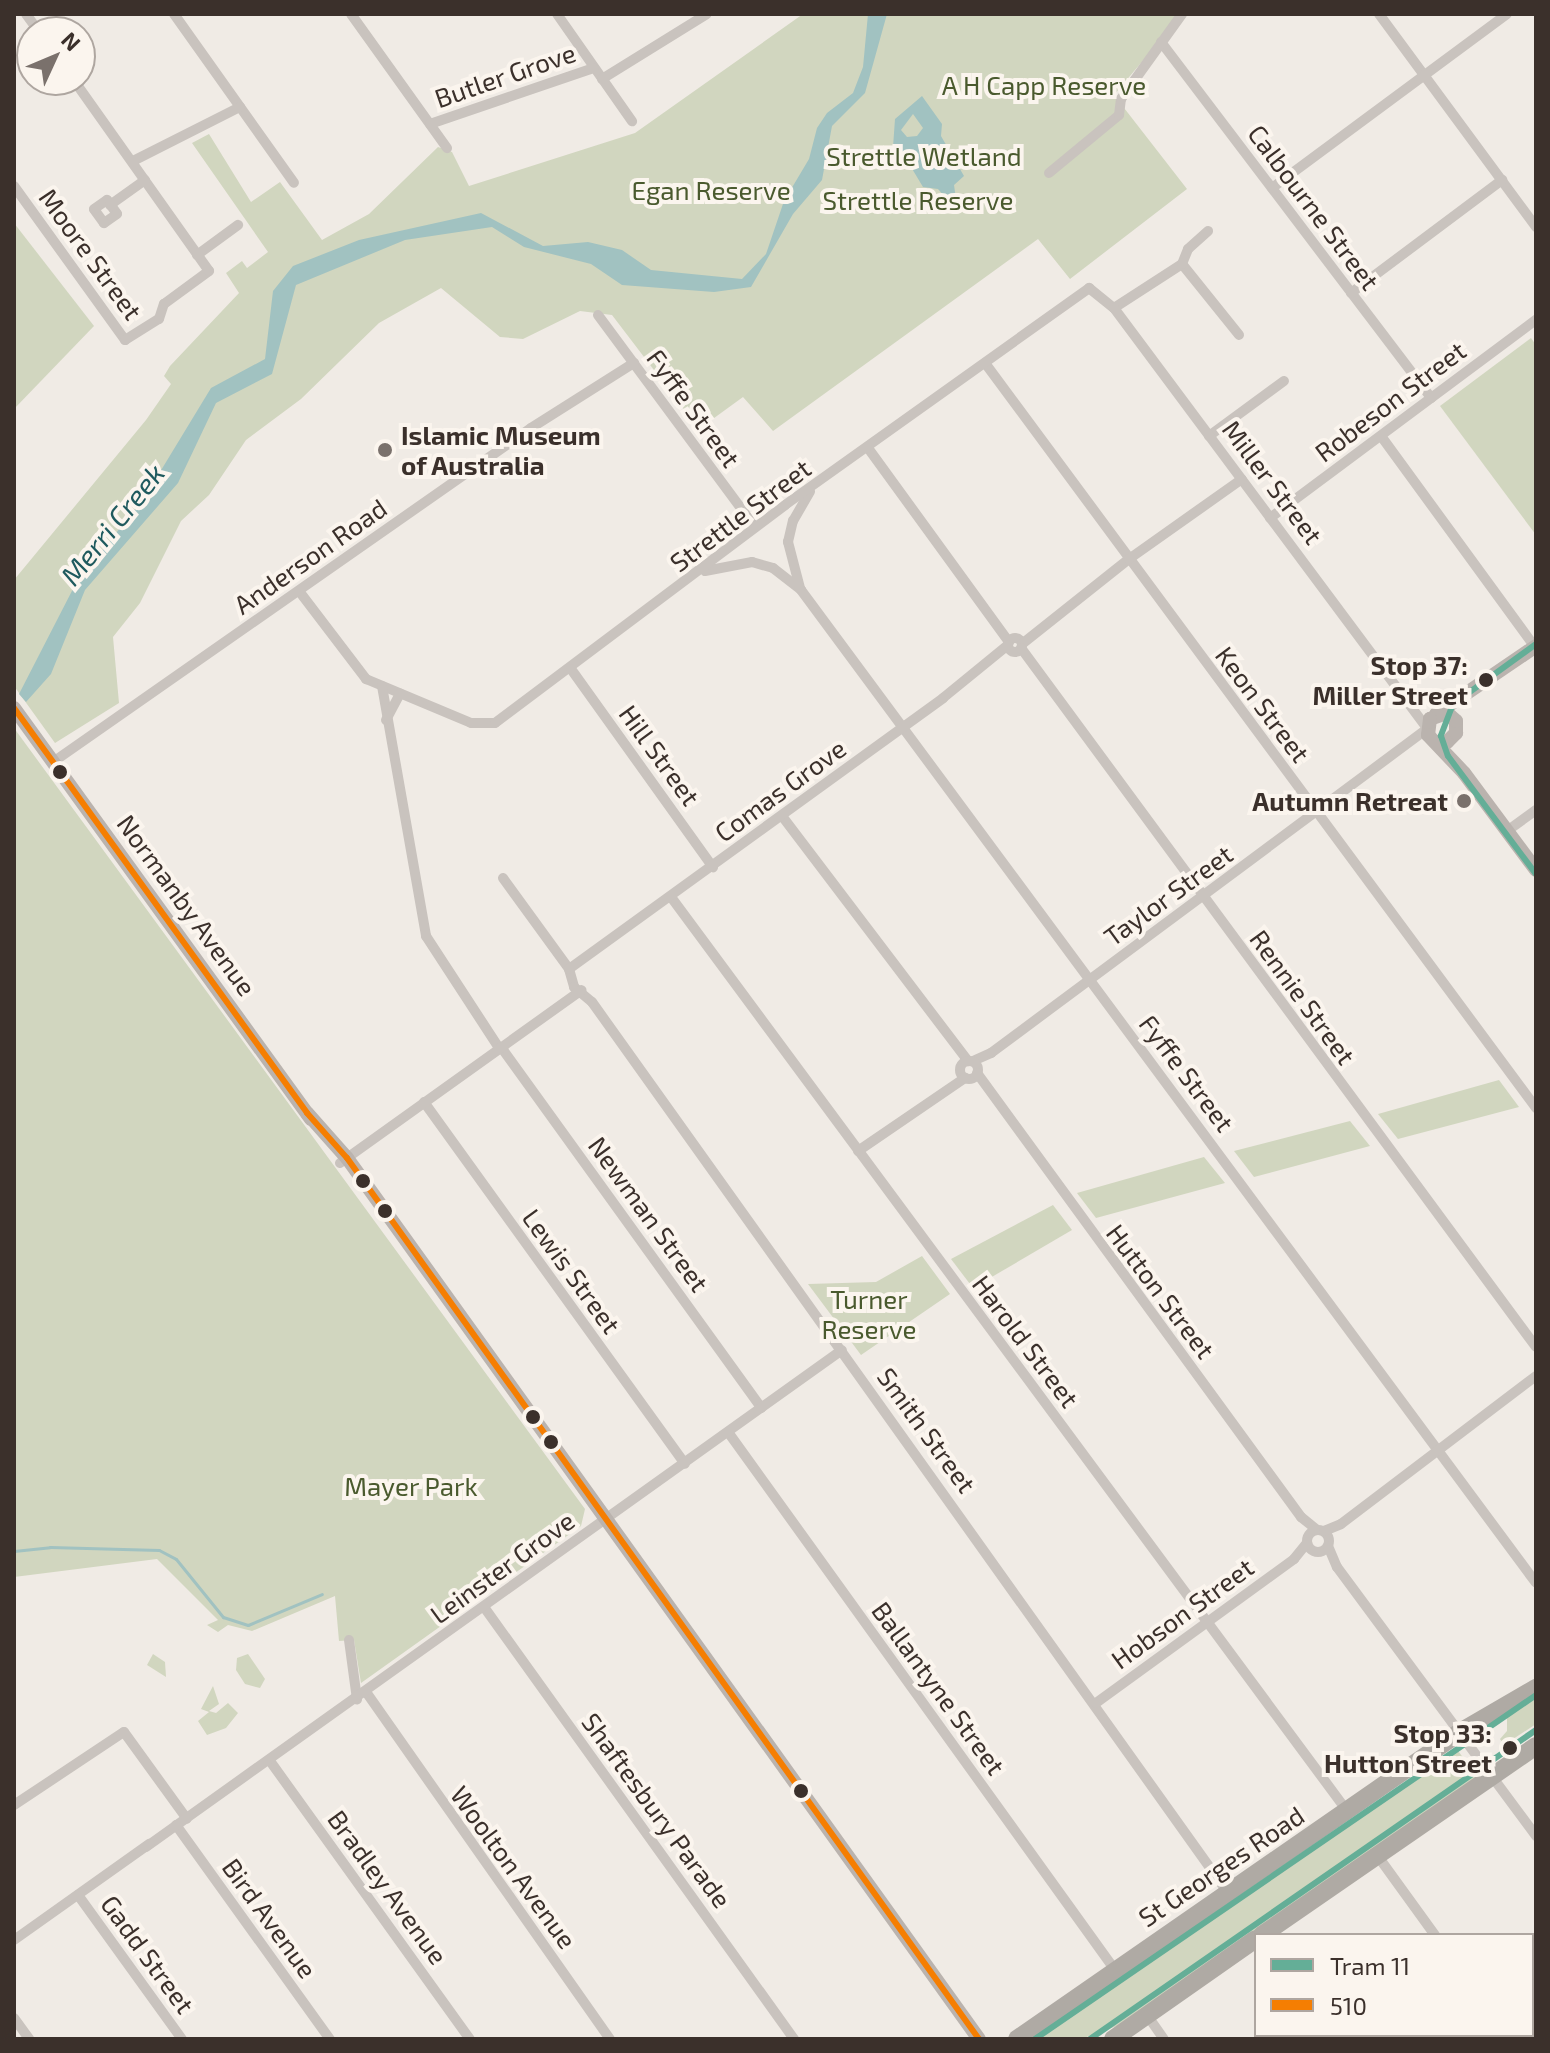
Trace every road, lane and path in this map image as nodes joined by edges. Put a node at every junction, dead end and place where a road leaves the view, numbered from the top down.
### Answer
1 (174, 14) edge
2 (351, 14) edge
3 (557, 14) edge
4 (707, 14) edge
5 (1182, 14) edge
6 (1379, 14) edge
7 (1507, 14) edge
8 (1161, 42) junction
9 (594, 68) junction
10 (1424, 75) junction
11 (602, 79) junction
12 (86, 96) edge
13 (240, 107) junction
14 (632, 121) dead end
15 (430, 124) junction
16 (447, 148) dead end
17 (133, 161) junction
18 (1049, 173) dead end
19 (145, 180) junction
20 (1502, 180) junction
21 (294, 183) dead end
22 (14, 186) edge
23 (1272, 188) junction
24 (110, 205) dead end
25 (238, 225) dead end
26 (1536, 227) edge
27 (1208, 231) dead end
28 (197, 255) junction
29 (1182, 264) junction
30 (1095, 289) joint
31 (1351, 293) junction
32 (1114, 308) junction
33 (598, 315) dead end
34 (1536, 320) edge
35 (1239, 335) dead end
36 (634, 363) junction
37 (985, 363) junction
38 (1284, 381) dead end
39 (1431, 398) junction
40 (1209, 436) junction
41 (1381, 436) junction
42 (868, 448) junction
43 (1242, 479) junction
44 (815, 485) junction
45 (1270, 518) junction
46 (755, 527) junction
47 (1129, 559) junction
48 (696, 575) junction
49 (801, 590) junction
50 (299, 591) junction
51 (1015, 645) junction
52 (1535, 647) edge
53 (571, 669) junction
54 (382, 686) junction
55 (1478, 688) junction
56 (400, 694) junction
57 (14, 708) edge
58 (386, 720) junction
59 (903, 727) junction
60 (1432, 728) junction
61 (1457, 732) junction
62 (53, 762) junction
63 (1464, 773) junction
64 (1536, 810) edge
65 (1317, 813) junction
66 (782, 816) junction
67 (1507, 831) junction
68 (713, 867) junction
69 (1536, 870) edge
70 (503, 878) dead end
71 (671, 897) junction
72 (1202, 897) junction
73 (574, 971) junction
74 (1090, 980) junction
75 (578, 988) junction
76 (500, 1048) junction
77 (969, 1070) junction
78 (424, 1102) junction
79 (1536, 1108) edge
80 (858, 1151) junction
81 (344, 1160) junction
82 (1536, 1348) edge
83 (842, 1350) junction
84 (1535, 1380) edge
85 (761, 1408) junction
86 (728, 1432) junction
87 (1438, 1452) junction
88 (685, 1464) junction
89 (605, 1521) junction
90 (1318, 1541) junction
91 (1536, 1583) edge
92 (484, 1607) junction
93 (1207, 1623) junction
94 (349, 1640) dead end
95 (1536, 1688) edge
96 (361, 1696) junction
97 (1096, 1703) junction
98 (1460, 1732) junction
99 (1536, 1746) edge
100 (270, 1761) junction
101 (1492, 1774) junction
102 (14, 1805) edge
103 (1347, 1811) junction
104 (187, 1819) junction
105 (177, 1826) junction
106 (1536, 1836) edge
107 (1377, 1855) junction
108 (1231, 1891) junction
109 (78, 1895) junction
110 (1265, 1933) edge
111 (1434, 1933) edge
112 (14, 1940) edge
113 (1254, 1941) edge
114 (1115, 1970) junction
115 (1147, 2015) junction
116 (14, 2018) edge
117 (29, 2039) edge
118 (182, 2039) edge
119 (330, 2039) edge
120 (470, 2039) edge
121 (610, 2039) edge
122 (794, 2039) edge
123 (979, 2039) edge
124 (1017, 2039) edge
125 (1113, 2039) edge
126 (1164, 2039) edge

1 - 13 street
2 - 15 street
3 - 9 street
4 - 11 street
5 - 8 street
6 - 10 street
7 - 10 street
8 - 18 street
8 - 23 street, Calbourne Street
9 - 11 street
9 - 15 street, Butler Grove
10 - 20 street
10 - 23 street
11 - 14 street
12 - 17 street
13 - 17 street
13 - 21 street
15 - 16 street
17 - 19 street
19 - 24 street
19 - 28 street
20 - 26 street
20 - 31 street
22 - 28 street, Moore Street
23 - 31 street, Calbourne Street
25 - 28 street
27 - 29 street
29 - 32 street
29 - 35 street
30 - 32 street, Miller Street
30 - 37 street, Strettle Street
31 - 39 street, Calbourne Street
32 - 40 street, Miller Street
33 - 36 street, Fyffe Street
34 - 39 street, Robeson Street
36 - 46 street, Fyffe Street
36 - 50 street, Anderson Road
37 - 42 street, Strettle Street
37 - 47 street, Keon Street
38 - 40 street
39 - 41 street, Robeson Street
40 - 43 street, Miller Street
41 - 45 street, Robeson Street
41 - 52 street
42 - 44 street, Strettle Street
42 - 51 street, Rennie Street
43 - 45 street, Miller Street
43 - 47 street, Comas Grove
44 - 46 street, Strettle Street
44 - 49 street, Fyffe Street
45 - 60 street, Miller Street
46 - 48 street, Strettle Street
47 - 51 street, Comas Grove
47 - 65 street, Keon Street
48 - 49 street, Fyffe Street
48 - 53 street, Strettle Street
49 - 59 street, Fyffe Street
50 - 54 street
50 - 62 street, Anderson Road
51 - 59 street, Comas Grove
51 - 72 street, Rennie Street
52 - 55 main road
53 - 56 street, Strettle Street
53 - 68 street, Hill Street
54 - 56 street
54 - 58 street, Newman Street
55 - 60 main road
55 - 61 main road
56 - 58 street
57 - 62 main road, Normanby Avenue
58 - 76 street, Newman Street
59 - 66 street, Comas Grove
59 - 74 street, Fyffe Street
60 - 61 main road
60 - 61 main road
60 - 63 main road, Miller Street
60 - 65 street, Taylor Street
61 - 63 main road, Miller Street
62 - 81 main road, Normanby Avenue
63 - 67 main road, Miller Street
64 - 67 street
65 - 72 street, Taylor Street
65 - 79 street, Keon Street
66 - 68 street, Comas Grove
66 - 77 street, Hutton Street
67 - 69 main road, Miller Street
68 - 71 street, Comas Grove
70 - 73 street, Smith Street
71 - 73 street, Comas Grove
71 - 80 street, Harold Street
72 - 74 street, Taylor Street
72 - 82 street, Rennie Street
73 - 75 street, Smith Street
74 - 77 street, Taylor Street
74 - 87 street, Fyffe Street
75 - 76 street
75 - 83 street, Smith Street
76 - 78 street
76 - 85 street, Newman Street
77 - 80 street, Taylor Street
77 - 90 street, Hutton Street
78 - 81 street
78 - 88 street, Lewis Street
80 - 93 street, Harold Street
81 - 89 main road, Normanby Avenue
83 - 85 street, Leinster Grove
83 - 97 street, Smith Street
84 - 87 street, Hobson Street
85 - 86 street, Leinster Grove
86 - 88 street, Leinster Grove
86 - 114 street, Ballantyne Street
87 - 90 street, Hobson Street
87 - 91 street, Fyffe Street
88 - 89 street, Leinster Grove
89 - 92 street, Leinster Grove
89 - 123 main road, Normanby Avenue
90 - 93 street, Hobson Street
90 - 98 street, Hutton Street
92 - 96 street, Leinster Grove
92 - 122 street, Shaftesbury Parade
93 - 97 street, Hobson Street
93 - 103 street, Harold Street
94 - 96 street
95 - 98 highway, St Georges Road
96 - 100 street, Leinster Grove
96 - 121 street, Woolton Avenue
97 - 108 street, Smith Street
98 - 101 street, Hutton Street
98 - 103 highway, St Georges Road
99 - 101 highway
100 - 104 street, Leinster Grove
100 - 120 street, Bradley Avenue
101 - 106 street, Hutton Street
101 - 107 highway
102 - 104 street
103 - 108 highway, St Georges Road
104 - 105 street, Leinster Grove
105 - 109 street, Leinster Grove
105 - 119 street, Bird Avenue
107 - 110 highway
107 - 111 street
108 - 114 highway, St Georges Road
109 - 112 street, Leinster Grove
109 - 118 street, Gadd Street
113 - 115 highway
114 - 124 highway, St Georges Road
115 - 125 highway
115 - 126 street
116 - 117 street

